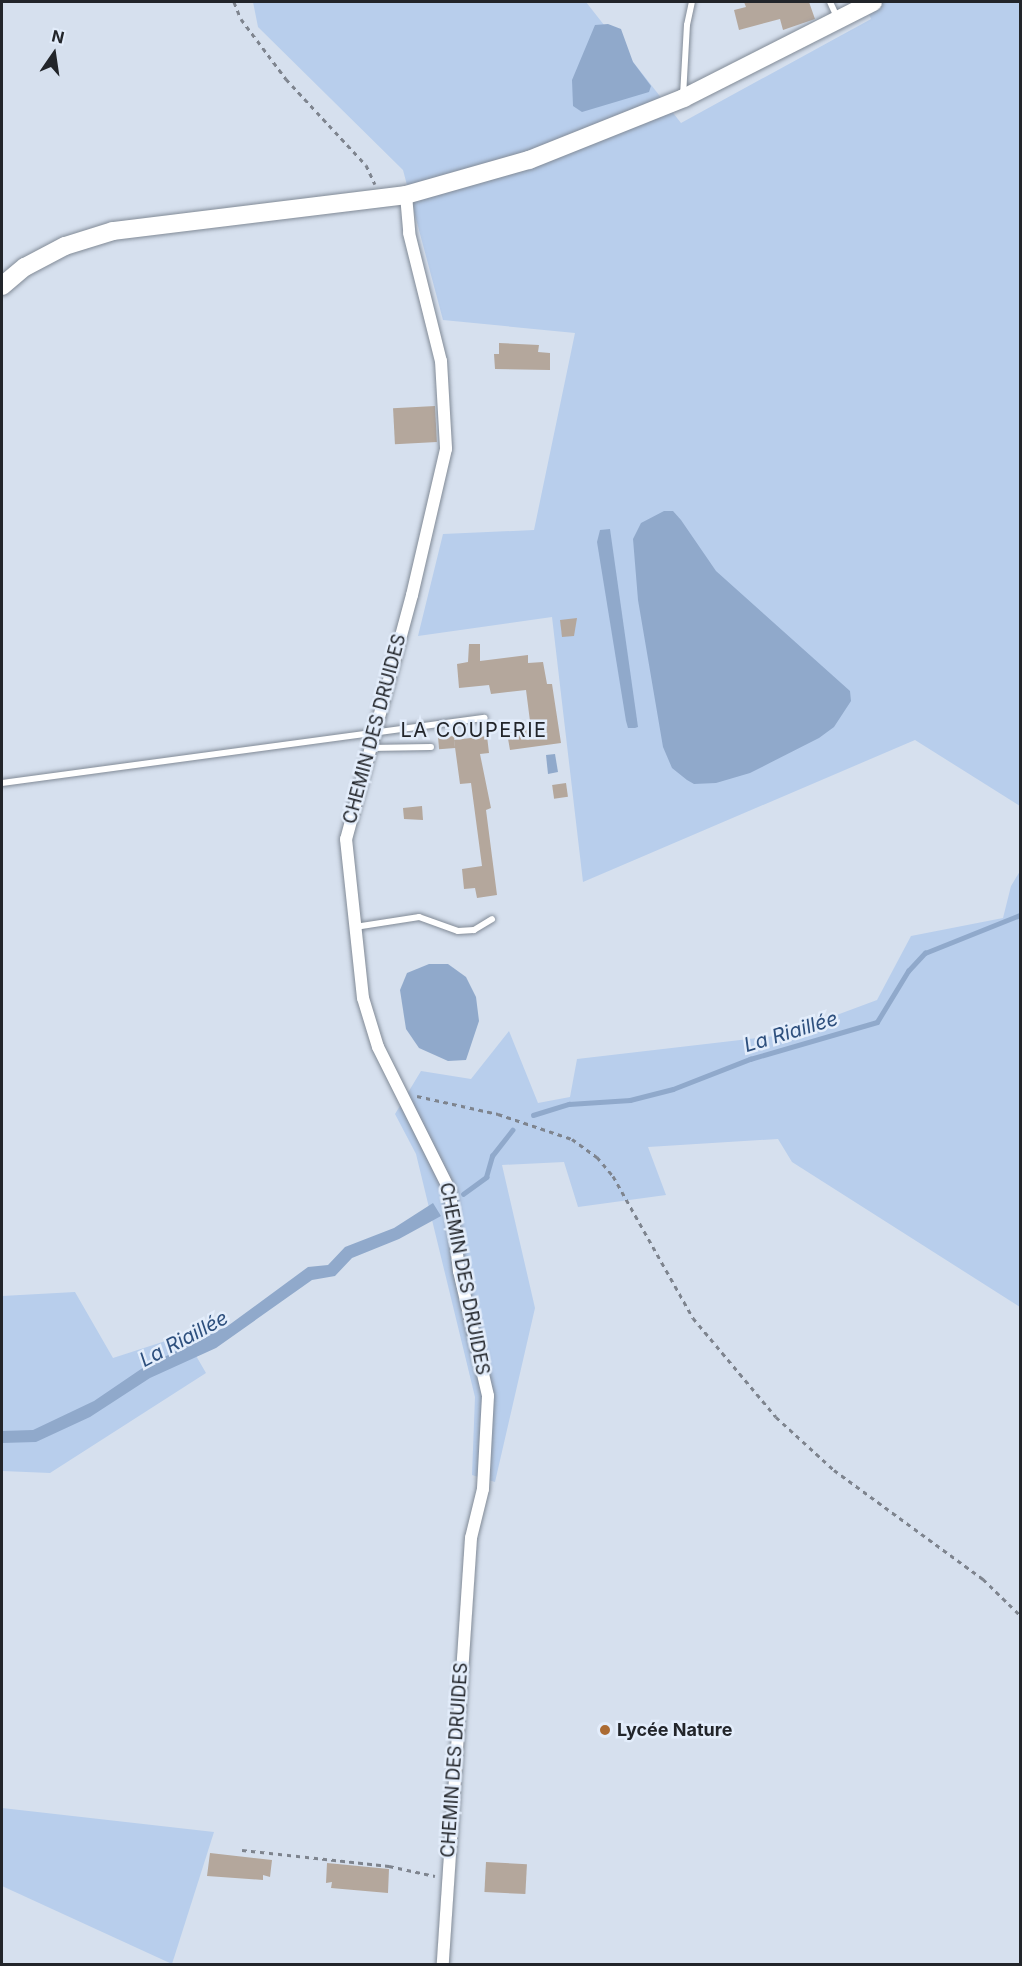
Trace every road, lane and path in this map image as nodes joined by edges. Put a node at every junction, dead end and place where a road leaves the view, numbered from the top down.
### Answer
1 (234, 2) edge
2 (693, 2) edge
3 (830, 2) edge
4 (873, 2) edge
5 (838, 19) junction
6 (684, 98) junction
7 (406, 195) junction
8 (382, 199) junction
9 (2, 286) edge
10 (485, 718) dead end
11 (374, 731) junction
12 (431, 747) dead end
13 (369, 748) junction
14 (2, 783) edge
15 (492, 919) dead end
16 (353, 927) junction
17 (400, 1092) junction
18 (1020, 1615) edge
19 (242, 1850) dead end
20 (446, 1878) junction
21 (443, 1965) edge

1 - 8 path
2 - 6 lane
3 - 5 lane
4 - 5 street
5 - 6 street
6 - 7 street
7 - 8 street
7 - 11 street, CHEMIN DES DRUIDES
8 - 9 street
10 - 11 lane
11 - 13 street, CHEMIN DES DRUIDES
11 - 14 lane
12 - 13 lane
13 - 16 street, CHEMIN DES DRUIDES
15 - 16 lane
16 - 17 street, CHEMIN DES DRUIDES
17 - 18 path
17 - 20 street, CHEMIN DES DRUIDES
19 - 20 path
20 - 21 street, CHEMIN DES DRUIDES

